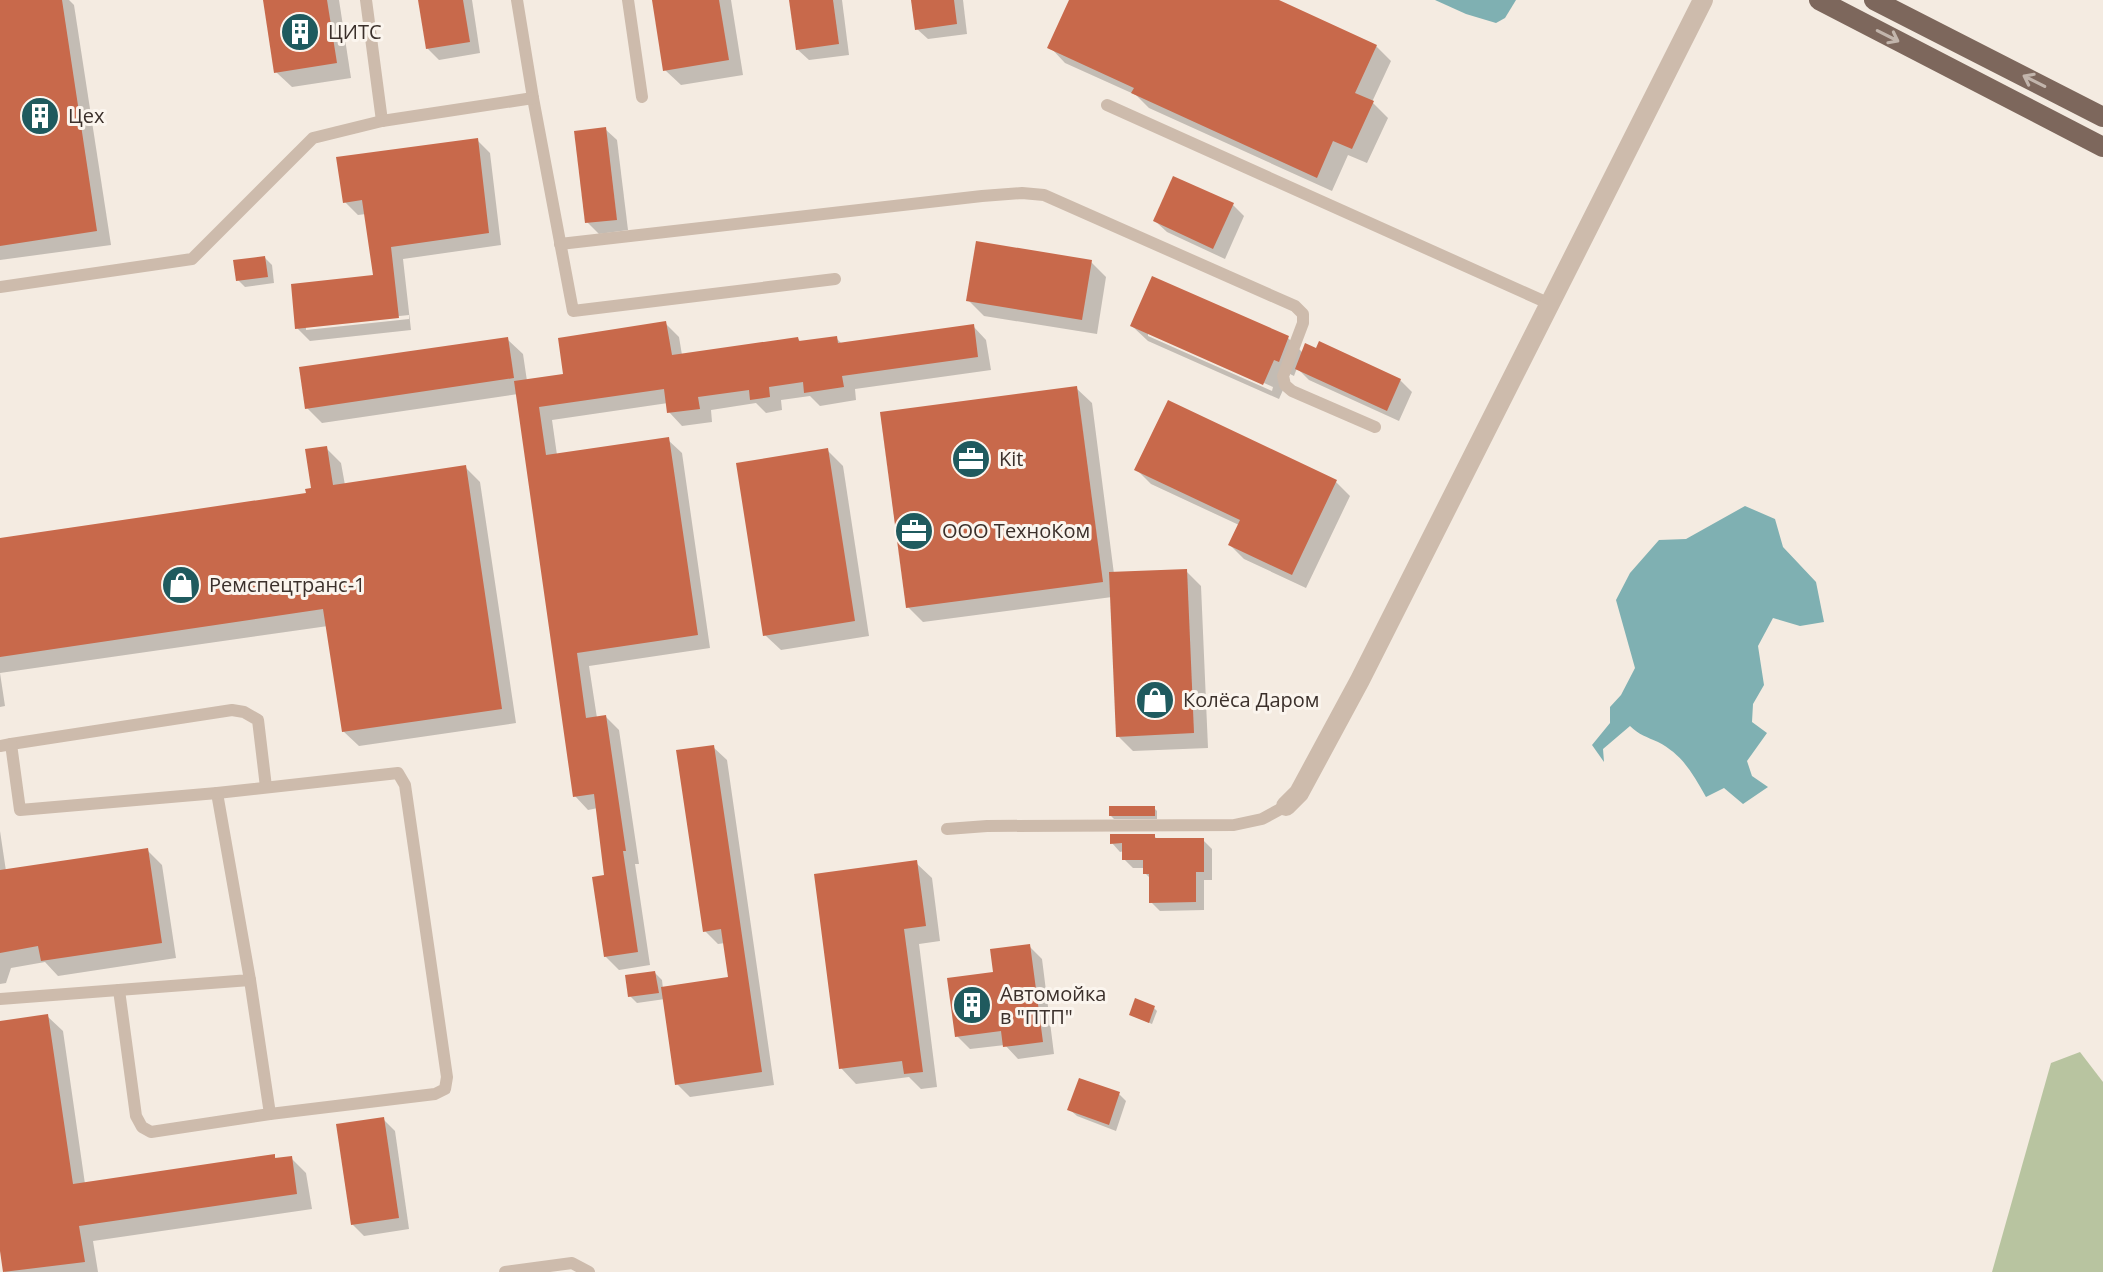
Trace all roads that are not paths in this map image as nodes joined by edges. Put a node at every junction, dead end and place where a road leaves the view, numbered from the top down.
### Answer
1 (366, 0) edge
2 (517, 0) edge
3 (628, 0) edge
4 (1703, 0) edge
5 (1819, 0) edge
6 (1874, 0) edge
7 (642, 97) dead end
8 (533, 98) junction
9 (1107, 105) dead end
10 (2103, 117) edge
11 (382, 121) junction
12 (2103, 147) edge
13 (560, 244) junction
14 (835, 279) dead end
15 (0, 287) edge
16 (1550, 304) junction
17 (1375, 427) dead end
18 (6, 745) edge
19 (266, 787) junction
20 (217, 793) junction
21 (1286, 806) joint
22 (947, 829) dead end
23 (250, 980) junction
24 (119, 990) junction
25 (0, 999) edge
26 (270, 1114) junction
27 (505, 1272) edge
28 (589, 1272) edge

1 - 11 lane
2 - 8 lane
3 - 7 lane
4 - 16 street
5 -> 12 main road
10 -> 6 main road
8 - 11 lane
8 - 13 lane
9 - 16 lane
11 - 15 lane
13 - 14 lane
13 - 17 lane
16 - 21 street
18 - 19 lane
18 - 20 lane
19 - 20 lane
19 - 26 lane
20 - 23 lane
21 - 22 lane
23 - 24 lane
23 - 26 lane
24 - 25 lane
24 - 26 lane
27 - 28 lane

